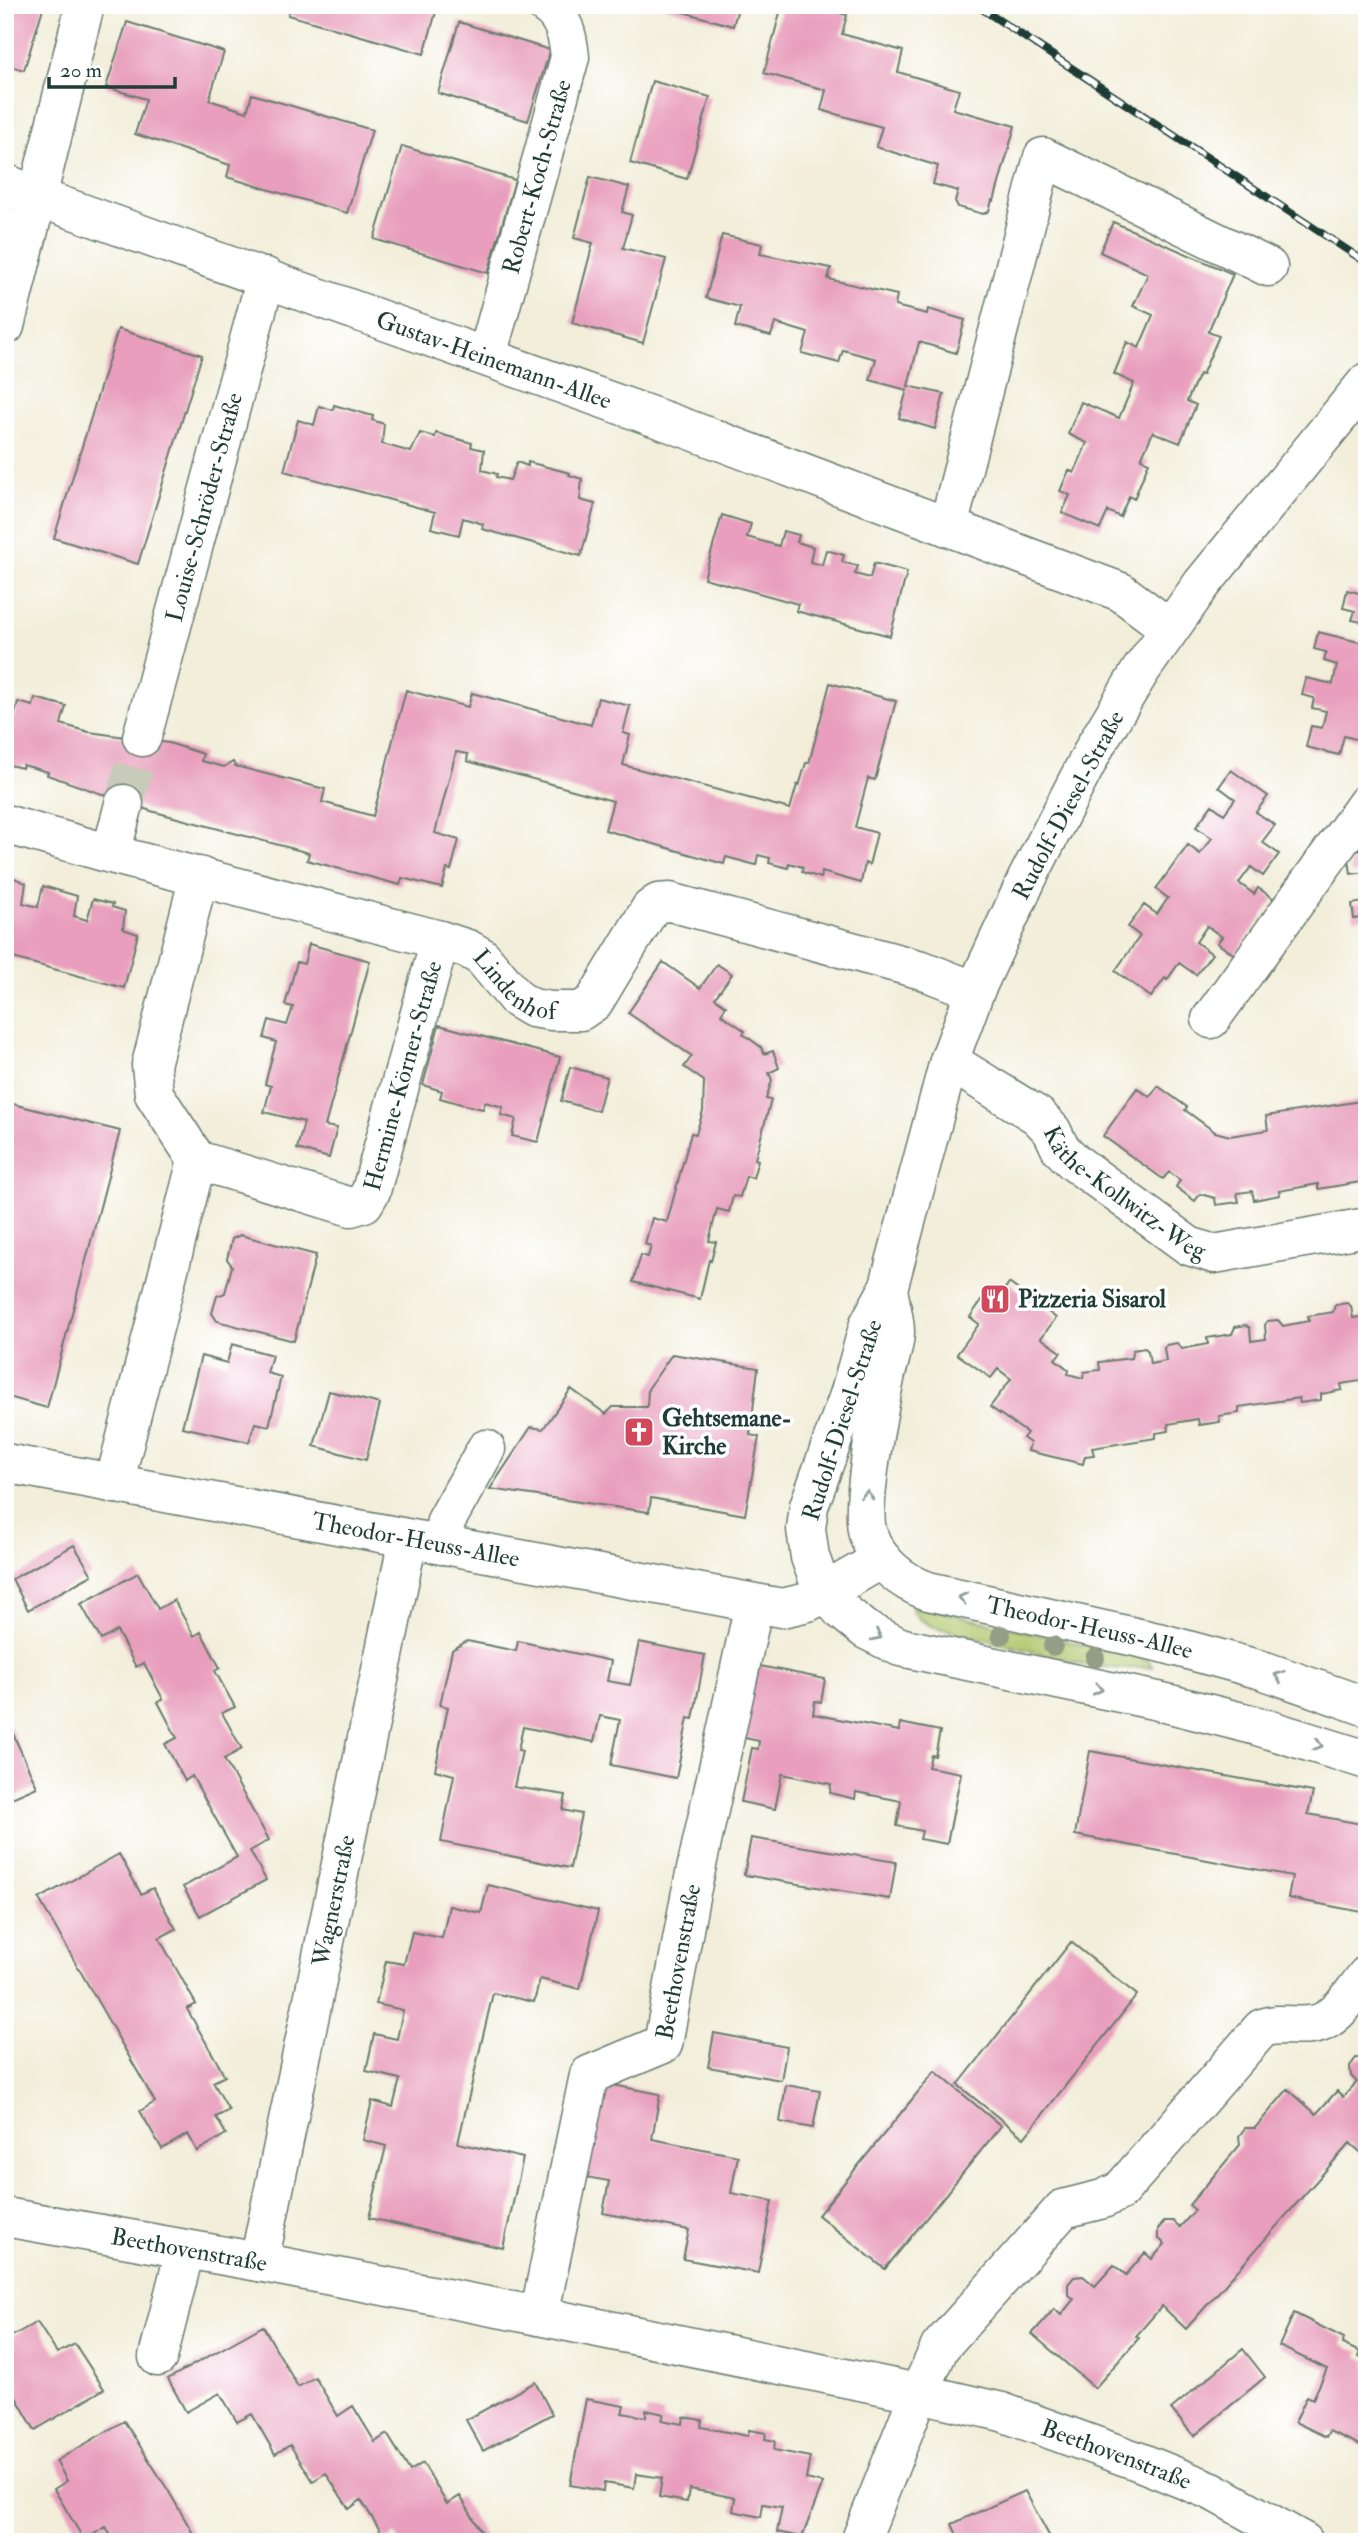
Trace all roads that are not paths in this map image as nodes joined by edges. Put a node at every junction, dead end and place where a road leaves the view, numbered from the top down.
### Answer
1 (85, 5) edge
2 (546, 5) edge
3 (21, 190) edge
4 (1268, 267) dead end
5 (266, 277) junction
6 (5, 326) edge
7 (488, 356) junction
8 (1367, 382) edge
9 (948, 527) junction
10 (1169, 628) junction
11 (142, 737) tunnel mouth
12 (1367, 803) edge
13 (124, 804) tunnel mouth
14 (5, 824) edge
15 (111, 854) junction
16 (199, 876) junction
17 (440, 940) junction
18 (975, 991) junction
19 (1211, 1019) dead end
20 (949, 1061) junction
21 (197, 1160) junction
22 (1367, 1227) edge
23 (888, 1289) junction
24 (486, 1450) dead end
25 (5, 1464) edge
26 (114, 1484) junction
27 (424, 1542) junction
28 (882, 1559) junction
29 (826, 1592) junction
30 (754, 1604) junction
31 (1367, 1707) edge
32 (1367, 1760) edge
33 (1367, 1975) edge
34 (5, 2217) edge
35 (185, 2250) junction
36 (259, 2262) junction
37 (539, 2316) junction
38 (158, 2357) dead end
39 (919, 2393) junction
40 (860, 2542) edge
41 (1304, 2542) edge

1 - 3 street
2 - 7 street, Robert-Koch-Straße
3 - 5 street, Gustav-Heinemann-Allee
3 - 6 street
4 - 9 street
5 - 7 street, Gustav-Heinemann-Allee
5 - 11 street, Louise-Schröder-Straße
7 - 9 street, Gustav-Heinemann-Allee
8 - 10 street, Rudolf-Diesel-Straße
9 - 10 street, Gustav-Heinemann-Allee
10 - 18 street, Rudolf-Diesel-Straße
12 - 19 street
13 - 15 street
14 - 15 street, Lindenhof
15 - 16 street, Lindenhof
16 - 17 street, Lindenhof
16 - 21 street
17 - 18 street, Lindenhof
17 - 21 street, Hermine-Körner-Straße
18 - 20 street, Rudolf-Diesel-Straße
20 - 22 street, Käthe-Kollwitz-Weg
20 - 23 street, Rudolf-Diesel-Straße
21 - 26 street
28 -> 23 street, Rudolf-Diesel-Straße
23 - 29 street, Rudolf-Diesel-Straße
24 - 27 street, Wagnerstraße
25 - 26 street, Theodor-Heuss-Allee
26 - 27 street, Theodor-Heuss-Allee
27 - 30 street, Theodor-Heuss-Allee
27 - 36 street, Wagnerstraße
28 - 29 street, Theodor-Heuss-Allee
31 -> 28 street, Theodor-Heuss-Allee
29 - 30 street, Theodor-Heuss-Allee
29 -> 32 street
30 - 37 street, Beethovenstraße
33 - 39 street
34 - 35 street, Beethovenstraße
35 - 36 street, Beethovenstraße
35 - 38 street
36 - 37 street, Beethovenstraße
37 - 39 street, Beethovenstraße
39 - 40 street
39 - 41 street, Beethovenstraße

